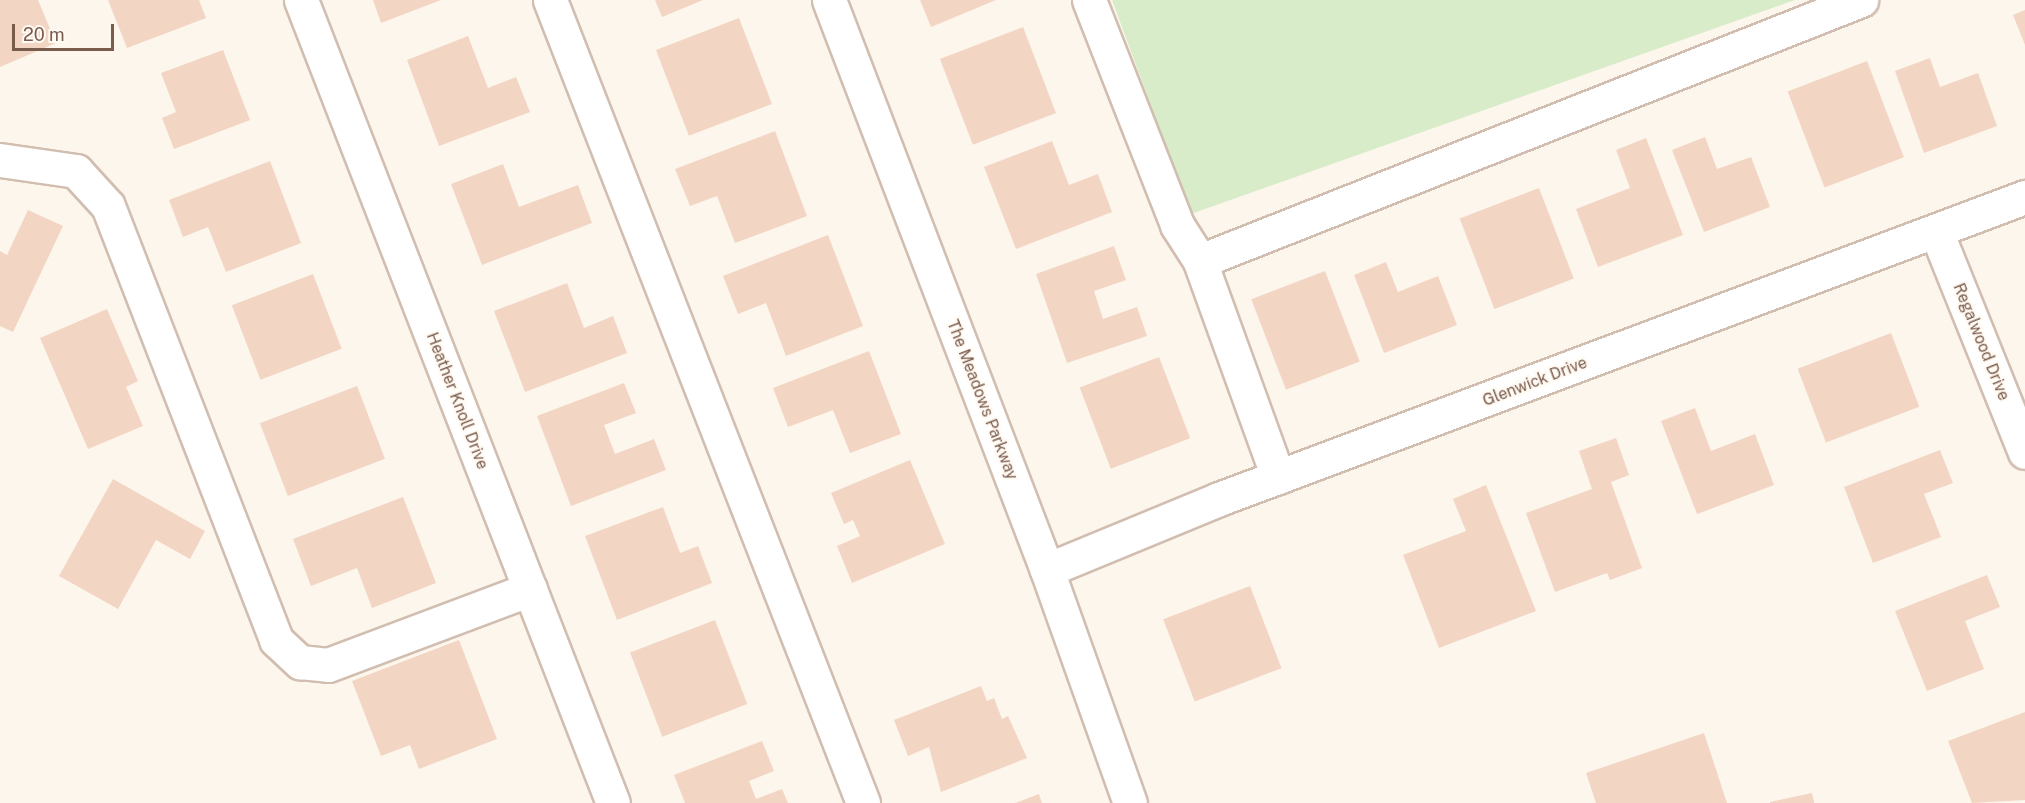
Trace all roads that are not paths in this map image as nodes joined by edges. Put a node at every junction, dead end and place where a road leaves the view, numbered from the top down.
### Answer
1 (301, 0) edge
2 (550, 0) edge
3 (829, 0) edge
4 (1089, 0) edge
5 (1861, 0) edge
6 (0, 160) edge
7 (2025, 197) edge
8 (1936, 231) junction
9 (1200, 261) junction
10 (2025, 452) edge
11 (1278, 477) junction
12 (1047, 570) junction
13 (530, 589) junction
14 (613, 803) edge
15 (863, 803) edge
16 (1130, 803) edge

1 - 13 street, Heather Knoll Drive
2 - 15 street
3 - 12 street, The Meadows Parkway
4 - 9 street
5 - 9 street
6 - 13 street
7 - 8 street, Glenwick Drive
8 - 10 street, Regalwood Drive
8 - 11 street, Glenwick Drive
9 - 11 street
11 - 12 street, Glenwick Drive
12 - 16 street, The Meadows Parkway
13 - 14 street, Heather Knoll Drive

